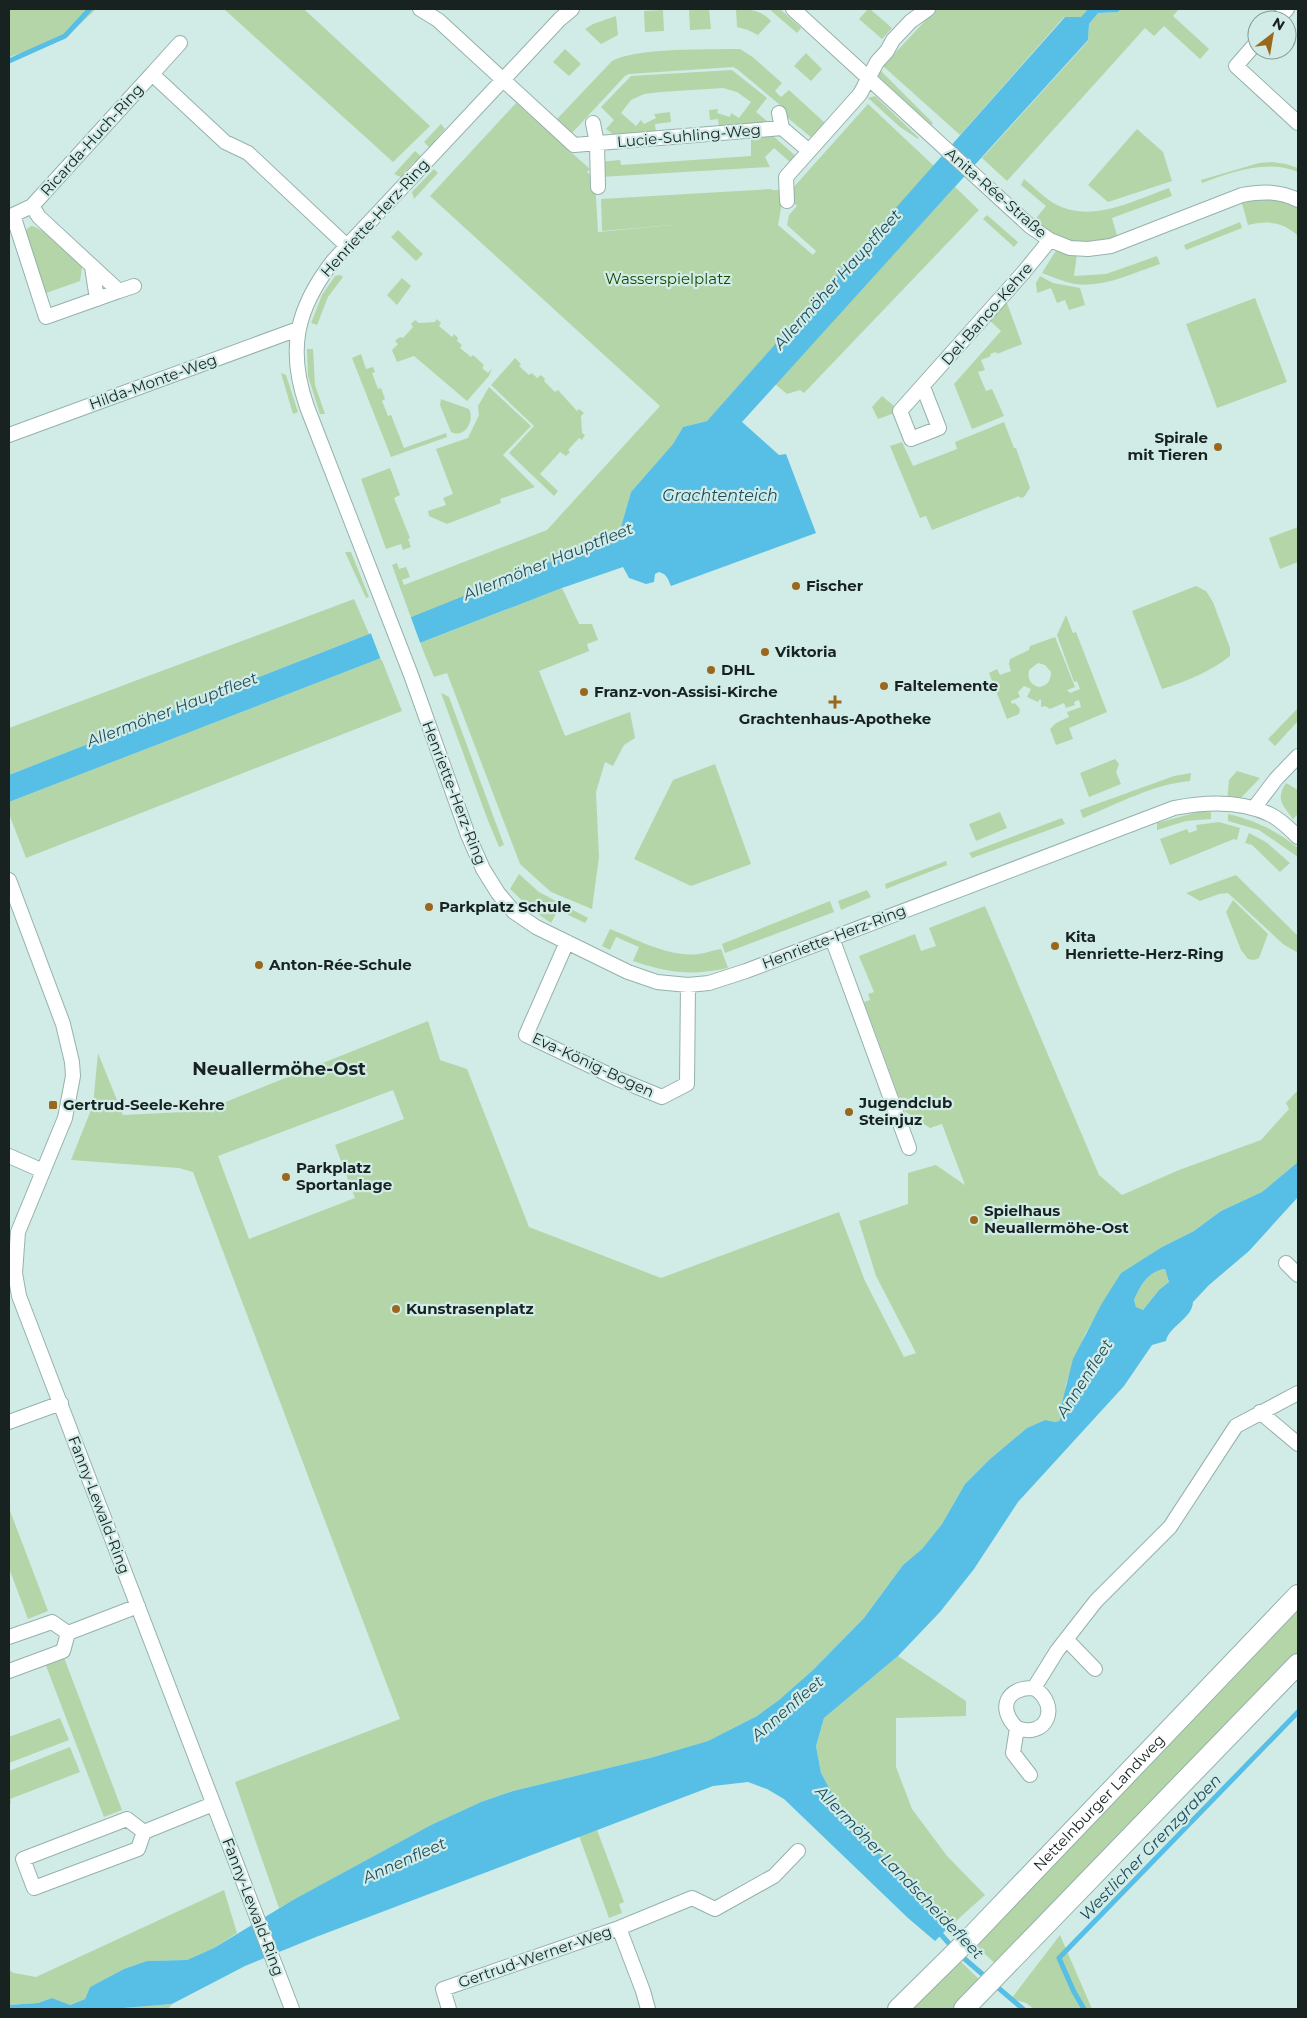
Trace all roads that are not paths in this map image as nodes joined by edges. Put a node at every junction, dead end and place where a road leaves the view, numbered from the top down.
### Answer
1 (420, 9) edge
2 (572, 9) edge
3 (793, 9) edge
4 (928, 9) edge
5 (180, 44) dead end
6 (1247, 53) edge
7 (152, 74) junction
8 (869, 79) junction
9 (503, 81) junction
10 (779, 113) dead end
11 (593, 122) dead end
12 (1298, 123) edge
13 (782, 128) junction
14 (597, 144) junction
15 (809, 152) junction
16 (598, 188) dead end
17 (1298, 200) edge
18 (787, 201) dead end
19 (32, 206) junction
20 (11, 210) edge
21 (1050, 240) junction
22 (347, 246) junction
23 (92, 267) junction
24 (134, 286) dead end
25 (119, 292) junction
26 (97, 299) junction
27 (298, 329) junction
28 (922, 386) dead end
29 (9, 435) edge
30 (1298, 756) edge
31 (1254, 808) junction
32 (1298, 837) edge
33 (9, 880) edge
34 (832, 938) junction
35 (567, 942) junction
36 (688, 985) junction
37 (909, 1148) dead end
38 (9, 1156) edge
39 (43, 1170) junction
40 (1286, 1264) dead end
41 (1298, 1275) edge
42 (1298, 1393) edge
43 (61, 1403) junction
44 (1260, 1412) junction
45 (9, 1422) edge
46 (1298, 1444) edge
47 (1298, 1595) edge
48 (138, 1606) junction
49 (68, 1633) junction
50 (9, 1637) edge
51 (1066, 1639) junction
52 (1298, 1664) edge
53 (1095, 1669) dead end
54 (9, 1671) edge
55 (1034, 1688) junction
56 (1017, 1728) junction
57 (1030, 1775) dead end
58 (214, 1804) junction
59 (144, 1832) junction
60 (798, 1851) dead end
61 (619, 1928) junction
62 (292, 2009) edge
63 (449, 2009) edge
64 (648, 2009) edge
65 (898, 2009) edge
66 (964, 2009) edge

1 - 9 street, Lucie-Suhling-Weg
2 - 9 street, Henriette-Herz-Ring
3 - 8 street, Anita-Rée-Straße
4 - 8 street
5 - 7 street, Ricarda-Huch-Ring
6 - 12 street
7 - 19 street, Ricarda-Huch-Ring
7 - 22 street, Ricarda-Huch-Ring
8 - 15 street
8 - 21 street, Anita-Rée-Straße
9 - 14 street, Lucie-Suhling-Weg
9 - 22 street, Henriette-Herz-Ring
10 - 13 street, Lucie-Suhling-Weg
11 - 14 street, Lucie-Suhling-Weg
13 - 14 street, Lucie-Suhling-Weg
13 - 15 street, Lucie-Suhling-Weg
14 - 16 street, Lucie-Suhling-Weg
15 - 18 street
17 - 21 street, Anita-Rée-Straße
19 - 20 street, Ricarda-Huch-Ring
19 - 23 street, Ricarda-Huch-Ring
20 - 26 street, Ricarda-Huch-Ring
21 - 28 street, Del-Banco-Kehre
22 - 27 street, Henriette-Herz-Ring
23 - 25 street, Ricarda-Huch-Ring
23 - 26 street
24 - 25 street, Ricarda-Huch-Ring
25 - 26 street, Ricarda-Huch-Ring
27 - 29 street, Hilda-Monte-Weg
27 - 35 street, Henriette-Herz-Ring
30 - 31 street
31 - 32 street, Henriette-Herz-Ring
31 - 34 street, Henriette-Herz-Ring
33 - 39 street, Fanny-Lewald-Ring
34 - 36 street, Henriette-Herz-Ring
34 - 37 street
35 - 36 street, Henriette-Herz-Ring
35 - 36 street, Eva-König-Bogen
38 - 39 street
39 - 43 street, Fanny-Lewald-Ring
40 - 41 street
42 - 44 street
43 - 45 street
43 - 48 street, Fanny-Lewald-Ring
44 - 46 street
44 - 51 street
47 - 65 main road, Nettelnburger Landweg
48 - 49 street
48 - 58 street, Fanny-Lewald-Ring
49 - 50 street
49 - 54 street
51 - 53 street
51 - 55 street
52 - 66 main road
55 - 56 street
55 - 56 street
56 - 57 street
58 - 59 street
58 - 62 street, Fanny-Lewald-Ring
59 - 59 street
60 - 61 street, Gertrud-Werner-Weg
61 - 63 street, Gertrud-Werner-Weg
61 - 64 street, Gertrud-Werner-Weg

